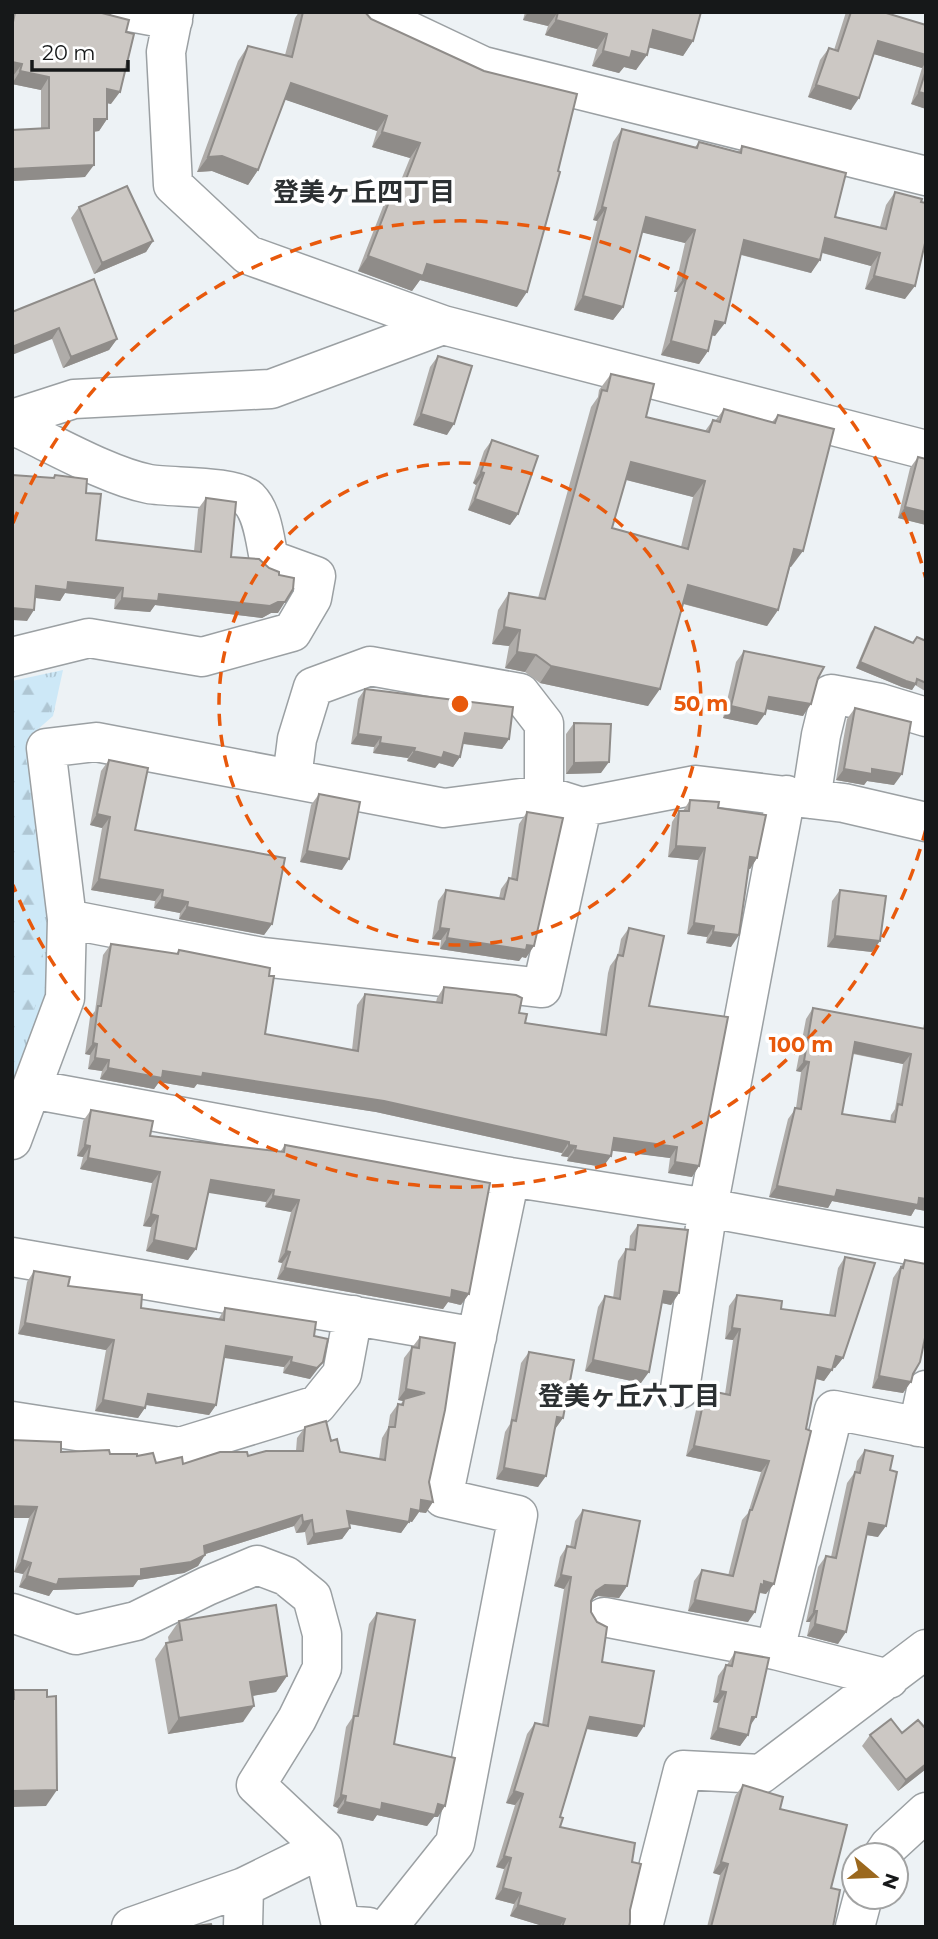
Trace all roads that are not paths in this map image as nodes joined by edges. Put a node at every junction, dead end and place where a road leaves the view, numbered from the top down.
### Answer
1 (130, 12) edge
2 (369, 12) edge
3 (173, 16) edge
4 (926, 176) edge
5 (443, 325) junction
6 (12, 419) edge
7 (12, 425) edge
8 (926, 450) edge
9 (12, 657) edge
10 (926, 717) edge
11 (292, 778) junction
12 (544, 795) junction
13 (798, 797) junction
14 (582, 807) junction
15 (926, 822) edge
16 (66, 919) junction
17 (31, 1089) junction
18 (12, 1140) edge
19 (510, 1177) junction
20 (708, 1208) junction
21 (926, 1248) edge
22 (12, 1256) edge
23 (353, 1315) junction
24 (477, 1337) junction
25 (680, 1388) dead end
26 (923, 1415) edge
27 (12, 1420) edge
28 (12, 1613) edge
29 (604, 1617) dead end
30 (926, 1649) edge
31 (775, 1650) junction
32 (889, 1679) junction
33 (926, 1812) edge
34 (894, 1841) edge
35 (323, 1848) junction
36 (244, 1887) junction
37 (131, 1927) edge
38 (243, 1927) edge
39 (369, 1927) edge
40 (388, 1927) edge
41 (643, 1927) edge

1 - 3 street
2 - 4 street
3 - 5 street
5 - 6 street
5 - 8 street
7 - 9 street
10 - 13 street
11 - 12 street
11 - 12 street
11 - 16 street
12 - 14 street
13 - 14 street
13 - 15 street
13 - 20 street
14 - 16 street
16 - 17 street
17 - 18 street
17 - 19 street
19 - 20 street
19 - 24 street
20 - 21 street
20 - 25 street
22 - 23 street
23 - 24 street
23 - 27 street
24 - 40 street
26 - 31 street
28 - 35 street
29 - 31 street
30 - 32 street
31 - 32 street
32 - 41 street
33 - 34 street
35 - 36 street
35 - 39 street
36 - 37 street
36 - 38 street

